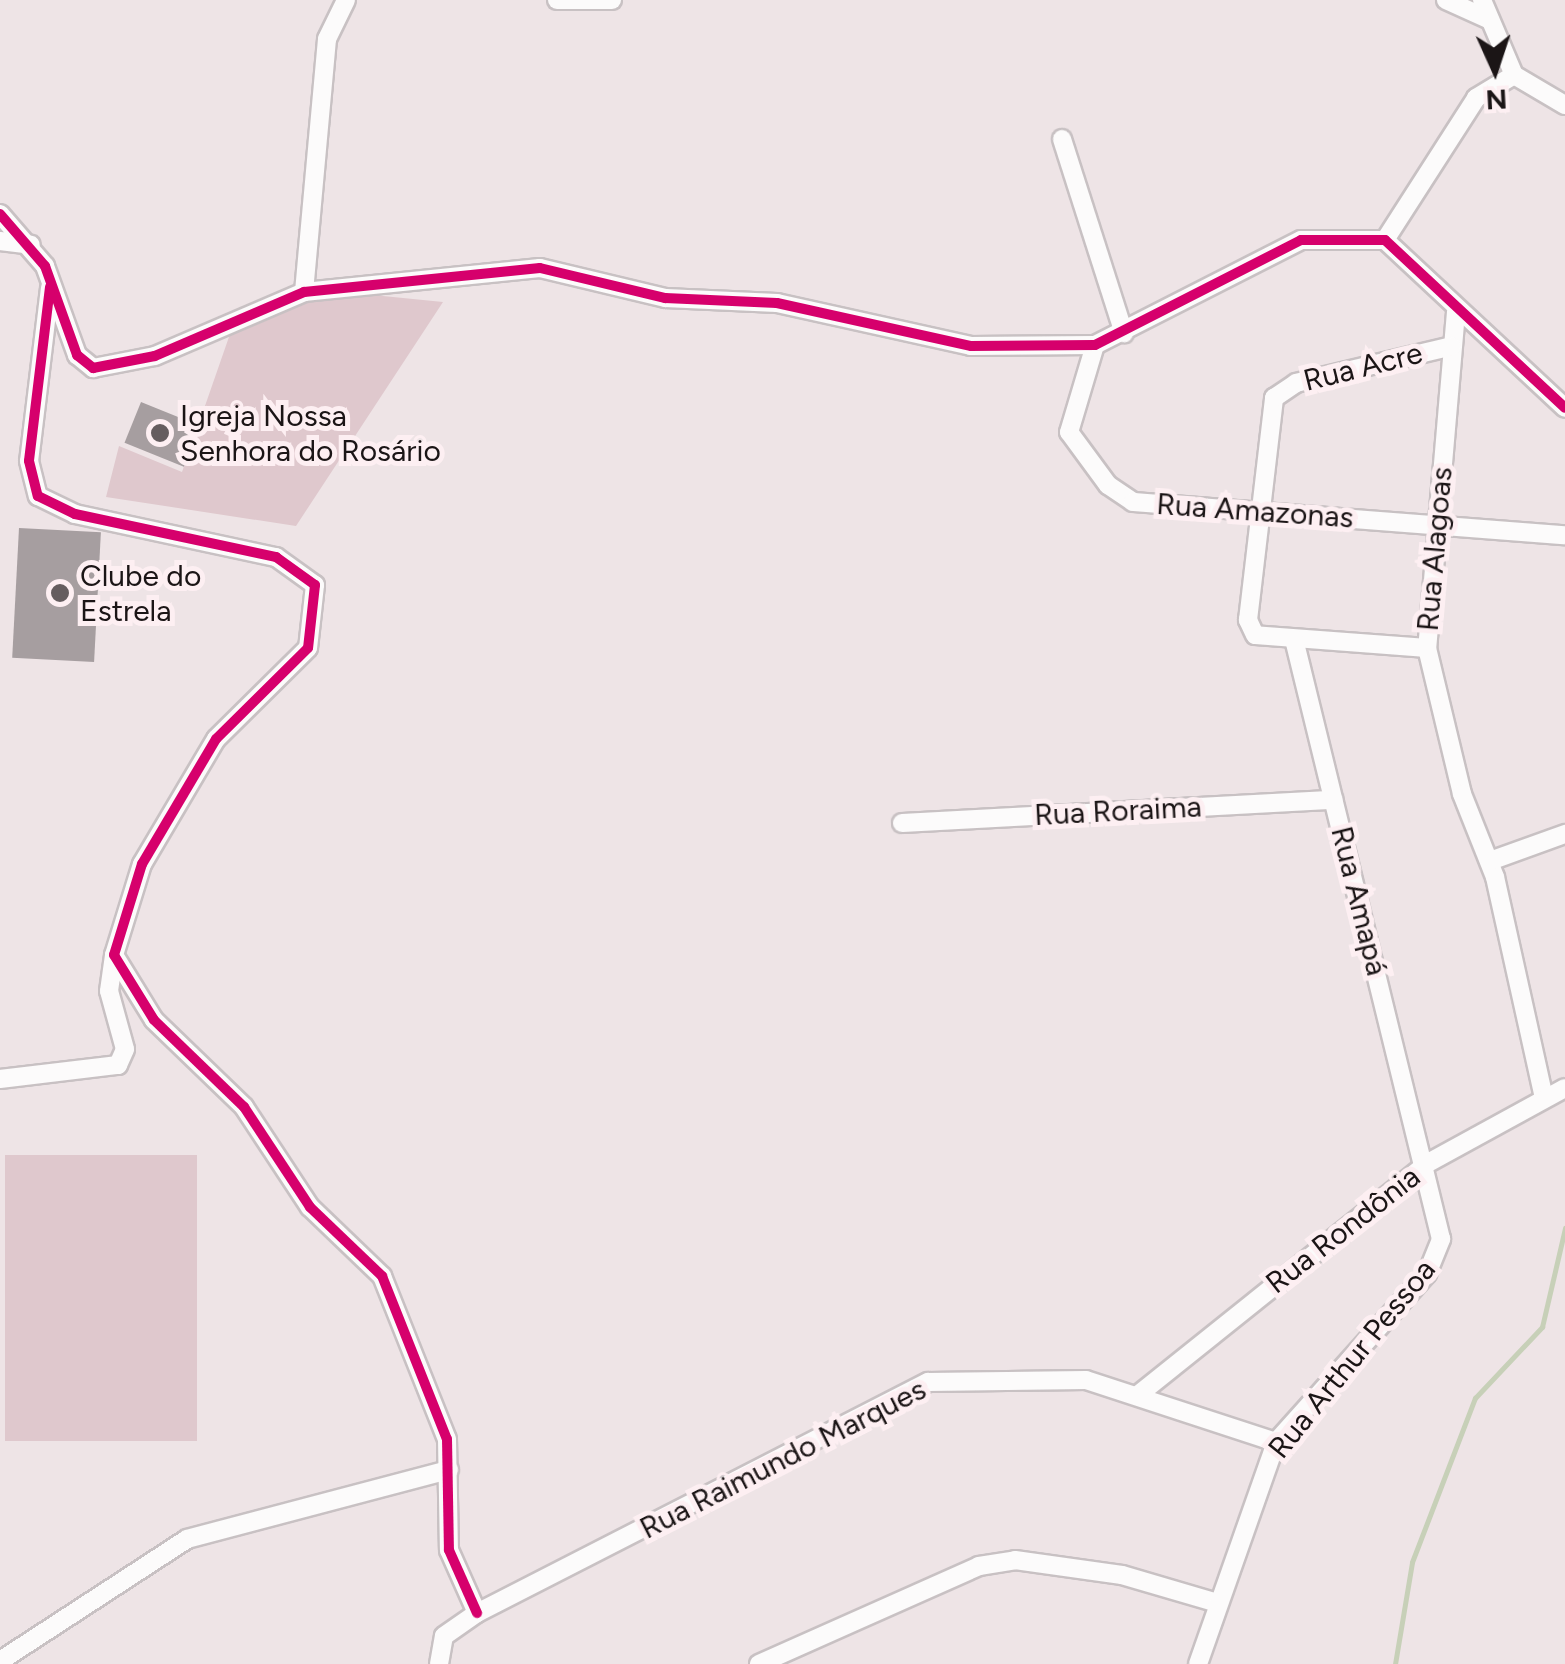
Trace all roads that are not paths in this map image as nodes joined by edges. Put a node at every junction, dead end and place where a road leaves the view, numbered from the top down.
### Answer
1 (346, 0) edge
2 (557, 0) edge
3 (612, 0) edge
4 (1446, 0) edge
5 (1482, 0) edge
6 (1490, 20) junction
7 (1514, 75) junction
8 (1565, 105) edge
9 (1062, 140) dead end
10 (0, 214) edge
11 (1385, 240) junction
12 (0, 241) edge
13 (32, 245) junction
14 (50, 286) junction
15 (304, 292) junction
16 (1456, 312) junction
17 (1124, 334) junction
18 (1095, 345) junction
19 (1452, 346) junction
20 (1565, 408) edge
21 (1260, 510) junction
22 (1436, 524) junction
23 (1565, 535) edge
24 (1294, 638) junction
25 (1426, 648) junction
26 (1333, 800) junction
27 (902, 823) dead end
28 (1565, 834) edge
29 (1490, 861) junction
30 (114, 955) junction
31 (0, 1079) edge
32 (1565, 1088) edge
33 (1544, 1098) junction
34 (1426, 1164) junction
35 (1138, 1395) junction
36 (1276, 1442) junction
37 (449, 1470) junction
38 (1218, 1603) junction
39 (477, 1614) junction
40 (0, 1660) edge
41 (440, 1664) edge
42 (759, 1664) edge
43 (1198, 1664) edge

1 - 15 street
2 - 3 street
4 - 6 street
5 - 6 street
6 - 7 street
7 - 8 street
7 - 11 street
9 - 17 street
10 - 13 street
11 - 16 street
11 - 17 street
12 - 13 street
13 - 14 street
14 - 15 street
14 - 30 street
15 - 18 street
16 - 19 street, Rua Alagoas
16 - 20 street
17 - 18 street
18 - 21 street, Rua Amazonas
19 - 21 street, Rua Acre
19 - 22 street, Rua Alagoas
21 - 22 street, Rua Amazonas
21 - 24 street, Rua Acre
22 - 23 street, Rua Amazonas
22 - 25 street, Rua Alagoas
24 - 25 street, Rua Acre
24 - 26 street, Rua Amapá
25 - 29 street, Rua Alagoas
26 - 27 street, Rua Roraima
26 - 34 street, Rua Amapá
28 - 29 street
29 - 33 street, Rua Alagoas
30 - 31 street
30 - 37 street
32 - 33 street, Rua Rondônia
33 - 34 street, Rua Rondônia
34 - 35 street, Rua Rondônia
34 - 36 street, Rua Arthur Pessoa
35 - 36 street, Rua Raimundo Marques
35 - 39 street, Rua Raimundo Marques
36 - 38 street, Rua Arthur Pessoa
37 - 39 street
37 - 40 street
38 - 42 street
38 - 43 street, Rua Arthur Pessoa
39 - 41 street, Rua Raimundo Marques

